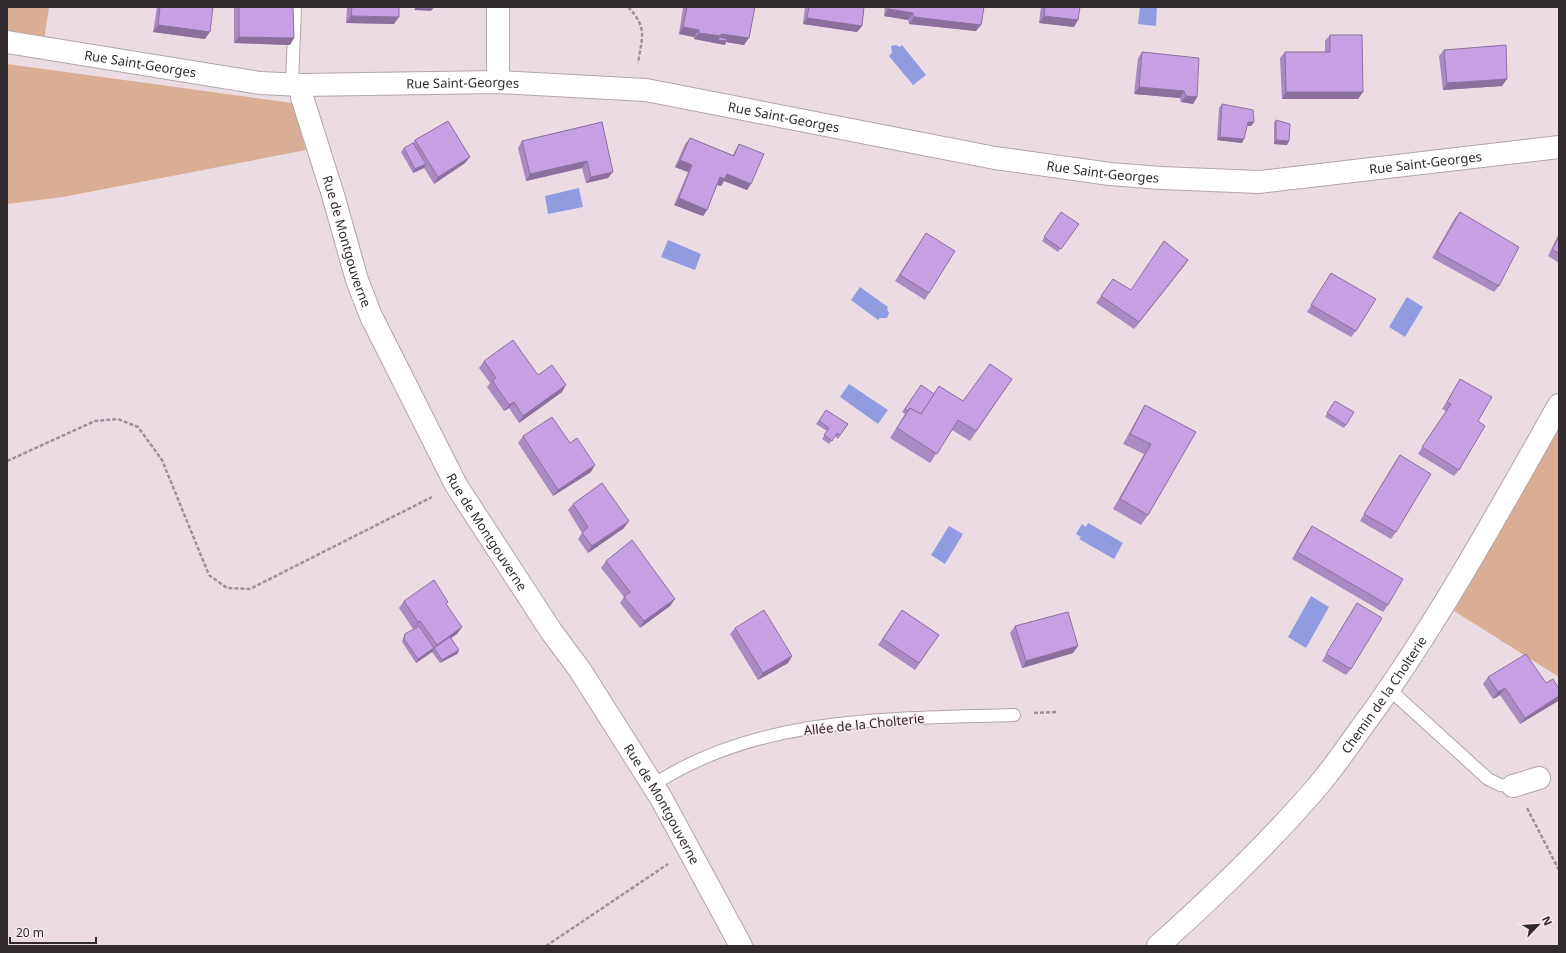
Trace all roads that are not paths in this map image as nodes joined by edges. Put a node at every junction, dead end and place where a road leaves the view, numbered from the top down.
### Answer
1 (295, 7) edge
2 (498, 7) edge
3 (7, 42) edge
4 (498, 82) junction
5 (296, 84) junction
6 (1559, 147) edge
7 (1559, 405) edge
8 (1389, 689) junction
9 (1014, 715) dead end
10 (1539, 778) dead end
11 (653, 785) junction
12 (1513, 786) joint
13 (741, 946) edge
14 (1158, 946) edge

1 - 5 lane
2 - 4 street
3 - 5 street, Rue Saint-Georges
4 - 5 street, Rue Saint-Georges
4 - 6 street, Rue Saint-Georges
5 - 11 street, Rue de Montgouverne
7 - 8 street, Chemin de la Cholterie
8 - 12 lane
8 - 14 street, Chemin de la Cholterie
9 - 11 lane, Allée de la Cholterie
10 - 12 street
11 - 13 street, Rue de Montgouverne

